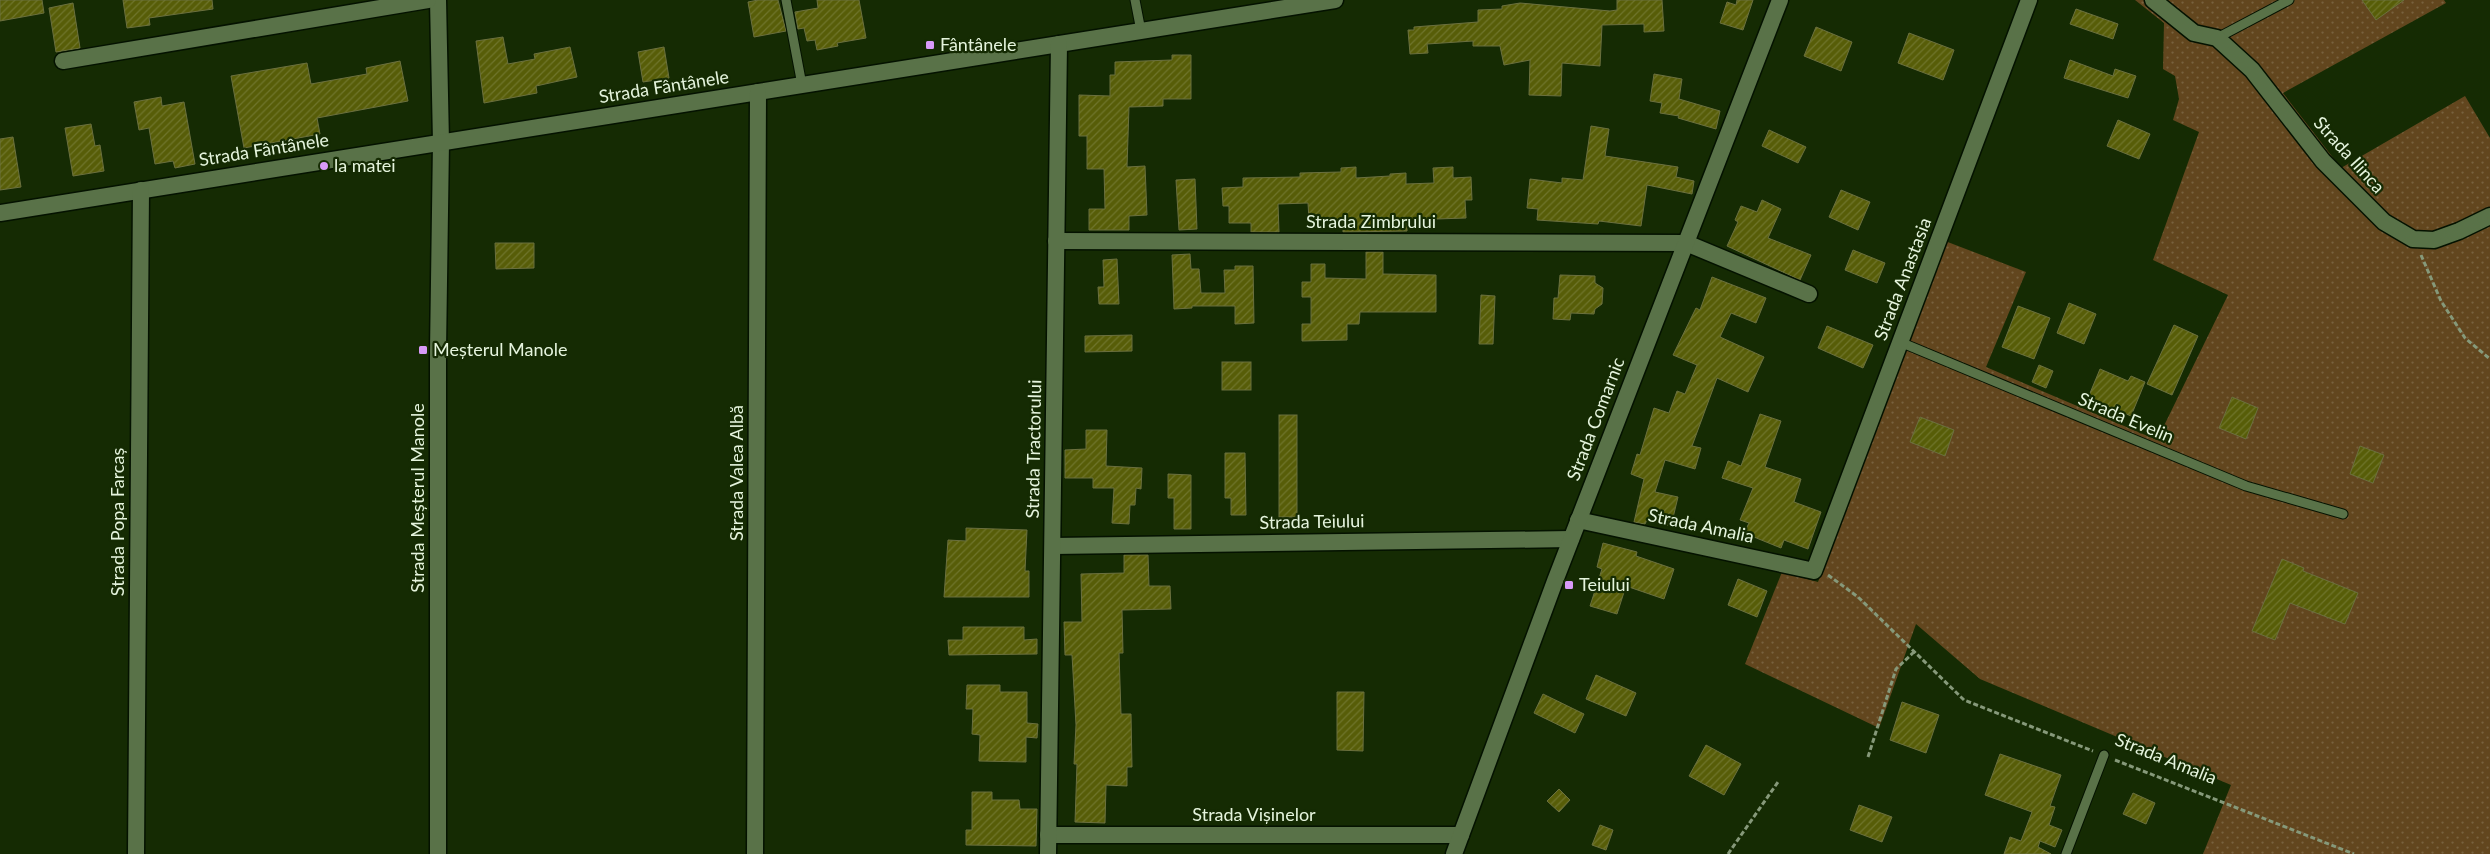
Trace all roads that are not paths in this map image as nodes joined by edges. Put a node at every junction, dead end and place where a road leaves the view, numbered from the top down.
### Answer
1 (428, 0) edge
2 (438, 0) edge
3 (786, 0) edge
4 (1135, 0) edge
5 (1335, 0) edge
6 (1780, 0) edge
7 (2029, 0) edge
8 (2153, 0) edge
9 (2289, 0) edge
10 (1255, 6) edge
11 (1141, 31) junction
12 (2217, 38) junction
13 (1059, 44) junction
14 (63, 61) dead end
15 (802, 85) junction
16 (758, 92) junction
17 (441, 142) junction
18 (141, 190) junction
19 (0, 213) edge
20 (2490, 216) edge
21 (1056, 241) junction
22 (1686, 243) junction
23 (1808, 294) dead end
24 (1900, 342) junction
25 (2342, 514) dead end
26 (1578, 520) junction
27 (1571, 539) junction
28 (1053, 546) junction
29 (1814, 571) joint
30 (2104, 755) road end
31 (1048, 835) junction
32 (1461, 835) junction
33 (136, 854) edge
34 (438, 854) edge
35 (755, 854) edge
36 (1048, 854) edge
37 (1454, 854) edge
38 (2066, 854) edge

1 - 14 street
2 - 17 street, Strada Meșterul Manole
3 - 15 lane
4 - 11 lane
5 - 10 street, Strada Fântânele
6 - 22 street, Strada Comarnic
7 - 24 street, Strada Anastasia
8 - 12 street, Strada Ilinca
9 - 12 lane
10 - 11 street, Strada Fântânele
11 - 13 street, Strada Fântânele
12 - 20 street, Strada Ilinca
13 - 15 street, Strada Fântânele
13 - 21 street, Strada Tractorului
15 - 16 street, Strada Fântânele
16 - 17 street, Strada Fântânele
16 - 35 street, Strada Valea Albă
17 - 18 street, Strada Fântânele
17 - 34 street, Strada Meșterul Manole
18 - 19 street, Strada Fântânele
18 - 33 street, Strada Popa Farcaș
21 - 22 street, Strada Zimbrului
21 - 28 street, Strada Tractorului
22 - 23 street
22 - 26 street, Strada Comarnic
24 - 25 lane, Strada Evelin
24 - 29 street, Strada Anastasia
26 - 27 street, Strada Comarnic
26 - 29 street, Strada Amalia
27 - 28 street, Strada Teiului
27 - 32 street, Strada Comarnic
28 - 31 street, Strada Tractorului
30 - 38 lane
31 - 32 street, Strada Vișinelor
31 - 36 street, Strada Tractorului
32 - 37 street, Strada Comarnic

